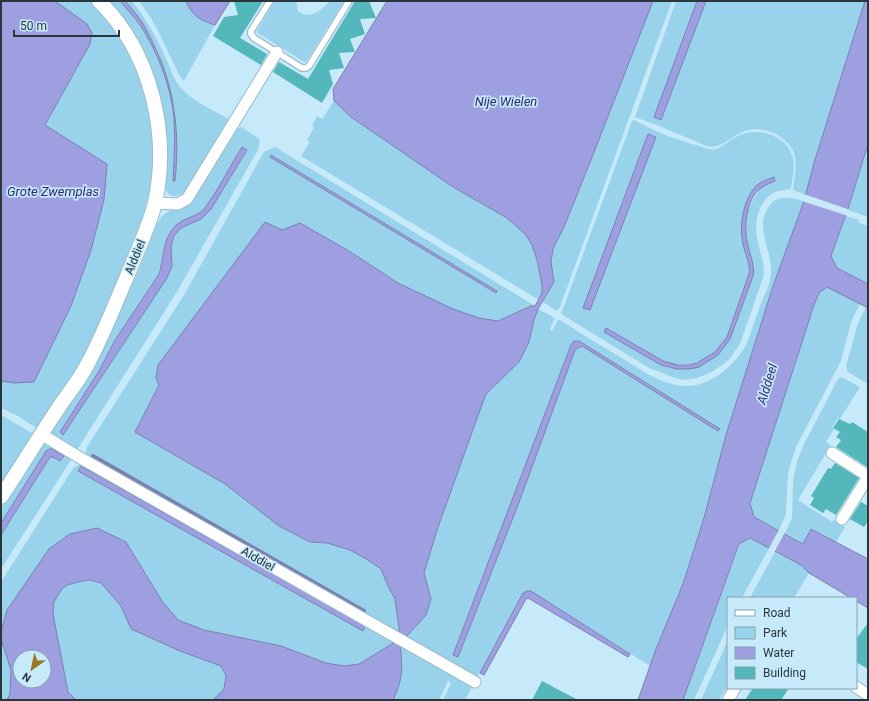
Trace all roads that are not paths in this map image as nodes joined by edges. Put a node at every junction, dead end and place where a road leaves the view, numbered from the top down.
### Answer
1 (99, 1) edge
2 (270, 1) edge
3 (349, 1) edge
4 (277, 52) junction
5 (154, 203) junction
6 (42, 434) junction
7 (832, 453) dead end
8 (868, 476) edge
9 (1, 496) edge
10 (842, 519) dead end
11 (474, 682) dead end
12 (857, 688) edge
13 (735, 689) edge
14 (868, 695) edge
15 (728, 700) edge

1 - 5 street, Alddiel
2 - 4 lane
3 - 4 lane
4 - 5 street
5 - 6 street, Alddiel
6 - 9 street, Alddiel
6 - 11 street, Alddiel
7 - 8 street
8 - 10 street
12 - 14 street
13 - 15 street

